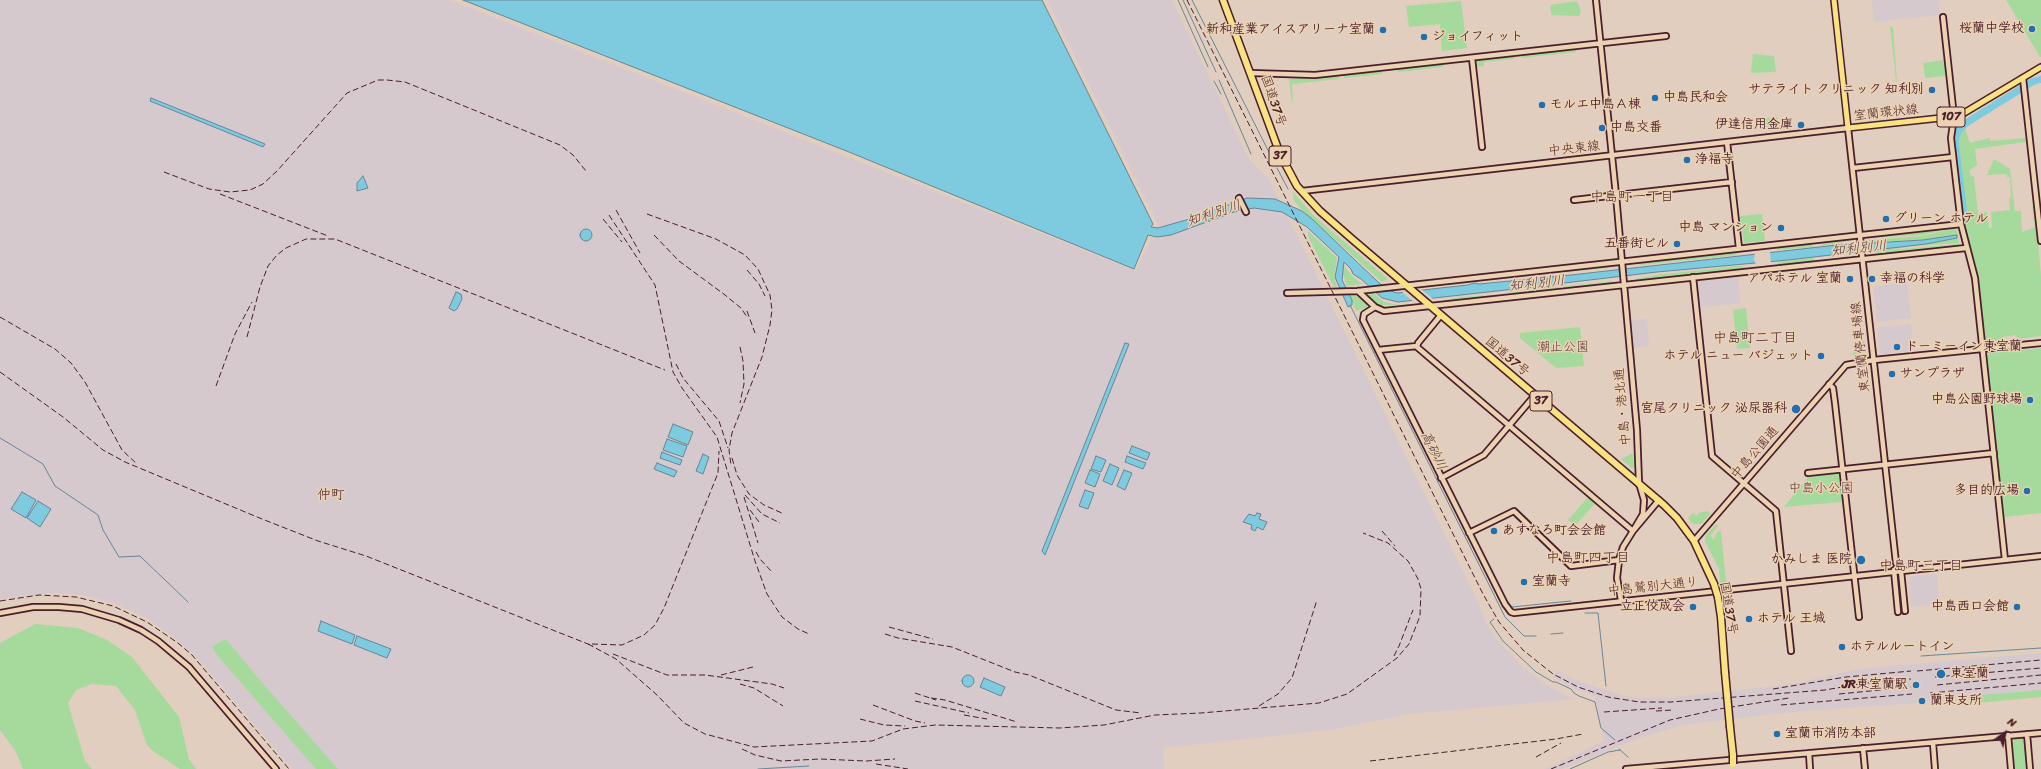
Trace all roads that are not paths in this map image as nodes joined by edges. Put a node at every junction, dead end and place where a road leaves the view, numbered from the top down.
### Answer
1 (1223, 0) edge
2 (1596, 0) edge
3 (1834, 0) edge
4 (1943, 17) dead end
5 (1666, 36) dead end
6 (1601, 43) junction
7 (1472, 58) junction
8 (2041, 67) edge
9 (1251, 73) junction
10 (2023, 78) junction
11 (1954, 117) junction
12 (1848, 128) junction
13 (1728, 142) junction
14 (1482, 147) dead end
15 (1612, 156) junction
16 (1954, 157) junction
17 (1853, 168) junction
18 (1732, 182) junction
19 (1302, 191) junction
20 (1616, 195) junction
21 (1239, 198) dead end
22 (1574, 200) dead end
23 (1246, 212) dead end
24 (1961, 226) junction
25 (1860, 235) junction
26 (2041, 241) edge
27 (1965, 247) junction
28 (1739, 248) junction
29 (1863, 259) junction
30 (1622, 264) junction
31 (1693, 277) junction
32 (1406, 285) junction
33 (1624, 285) junction
34 (1358, 291) junction
35 (1287, 293) dead end
36 (1430, 306) junction
37 (1375, 307) junction
38 (1442, 315) junction
39 (2041, 343) edge
40 (1417, 346) junction
41 (1983, 349) junction
42 (1378, 350) junction
43 (1874, 360) junction
44 (1829, 384) junction
45 (1535, 395) junction
46 (1510, 426) junction
47 (1994, 453) junction
48 (1886, 465) junction
49 (1842, 470) junction
50 (1808, 473) dead end
51 (1441, 478) junction
52 (1744, 483) junction
53 (1639, 484) junction
54 (1659, 500) junction
55 (1633, 531) junction
56 (1469, 533) junction
57 (1694, 541) junction
58 (2041, 556) edge
59 (1619, 560) junction
60 (2006, 560) junction
61 (1896, 564) junction
62 (1901, 571) junction
63 (1893, 572) junction
64 (1854, 576) junction
65 (1783, 584) junction
66 (1621, 600) junction
67 (1898, 612) dead end
68 (1905, 612) dead end
69 (0, 613) edge
70 (1859, 616) dead end
71 (1791, 651) dead end
72 (2041, 732) edge
73 (2027, 734) junction
74 (2008, 736) junction
75 (1933, 743) junction
76 (1863, 748) junction
77 (1809, 753) junction
78 (1734, 767) edge
79 (276, 769) edge
80 (1626, 769) edge
81 (1810, 769) edge
82 (1865, 769) edge
83 (1935, 769) edge
84 (2011, 769) edge
85 (2030, 769) edge

1 - 9 highway, 国道37号 / 37
2 - 6 street
3 - 12 main road, 室蘭環状線
4 - 11 street
5 - 6 street
6 - 7 street
6 - 15 street
7 - 9 street
7 - 14 street
8 - 10 main road, 室蘭環状線 / 107
9 - 19 highway, 国道37号 / 37
10 - 11 main road, 室蘭環状線 / 107
10 - 26 street
11 - 12 main road, 室蘭環状線 / 107
11 - 16 street
12 - 13 street, 中央東線
12 - 17 street, 東室蘭停車場線
13 - 15 street, 中央東線
13 - 18 street
15 - 19 street, 中央東線
15 - 20 street
16 - 17 street
16 - 24 street
17 - 25 street, 東室蘭停車場線
18 - 20 street
18 - 28 street
19 - 32 highway, 国道37号 / 37
20 - 22 street
20 - 30 street
21 - 23 street
24 - 25 street
24 - 27 street
25 - 28 street
25 - 29 street, 東室蘭停車場線
27 - 29 street
27 - 41 street
28 - 30 street
29 - 31 street
29 - 43 street, 東室蘭停車場線
30 - 32 street
30 - 33 street, 中島・港北通
31 - 33 street
31 - 52 street
32 - 34 street
32 - 36 highway, 国道37号 / 37
33 - 36 street
33 - 53 street, 中島・港北通
34 - 35 street
34 - 37 street
36 - 37 street
36 - 38 highway, 国道37号 / 37
37 - 42 street
38 - 40 street
38 - 45 highway, 国道37号 / 37
39 - 41 street, 中島公園通
40 - 42 street
40 - 46 street
41 - 43 street, 中島公園通
41 - 47 street
42 - 51 street
43 - 44 street, 中島公園通
43 - 48 street, 東室蘭停車場線
44 - 49 street
44 - 52 street, 中島公園通
45 - 46 street
45 - 53 highway, 国道37号 / 37
46 - 51 street
46 - 55 street
47 - 48 street
47 - 60 street
48 - 49 street
48 - 61 street, 東室蘭停車場線
49 - 50 street
49 - 64 street
51 - 56 street
52 - 57 street, 中島公園通
52 - 65 street
53 - 54 highway, 国道37号 / 37
53 - 55 street, 中島・港北通
54 - 55 street
54 - 57 highway, 国道37号 / 37
55 - 59 street
56 - 59 street
56 - 66 street, 中島鷲別大通り
57 - 78 highway, 国道37号 / 37, bridge
58 - 60 street, 中島鷲別大通り
59 - 66 street
60 - 62 street, 中島鷲別大通り
61 - 62 street, 東室蘭停車場線
61 - 63 street, 東室蘭停車場線
62 - 63 street, 中島鷲別大通り
62 - 68 street, 東室蘭停車場線
63 - 64 street, 中島鷲別大通り
63 - 67 street, 東室蘭停車場線
64 - 65 street, 中島鷲別大通り
64 - 70 street
65 - 66 street, 中島鷲別大通り
65 - 71 street
69 - 79 street
72 - 73 street
73 - 74 street
73 - 85 street
74 - 75 street
74 - 84 street
75 - 76 street
75 - 83 street
76 - 77 street
76 - 82 street
77 - 80 street
77 - 81 street

